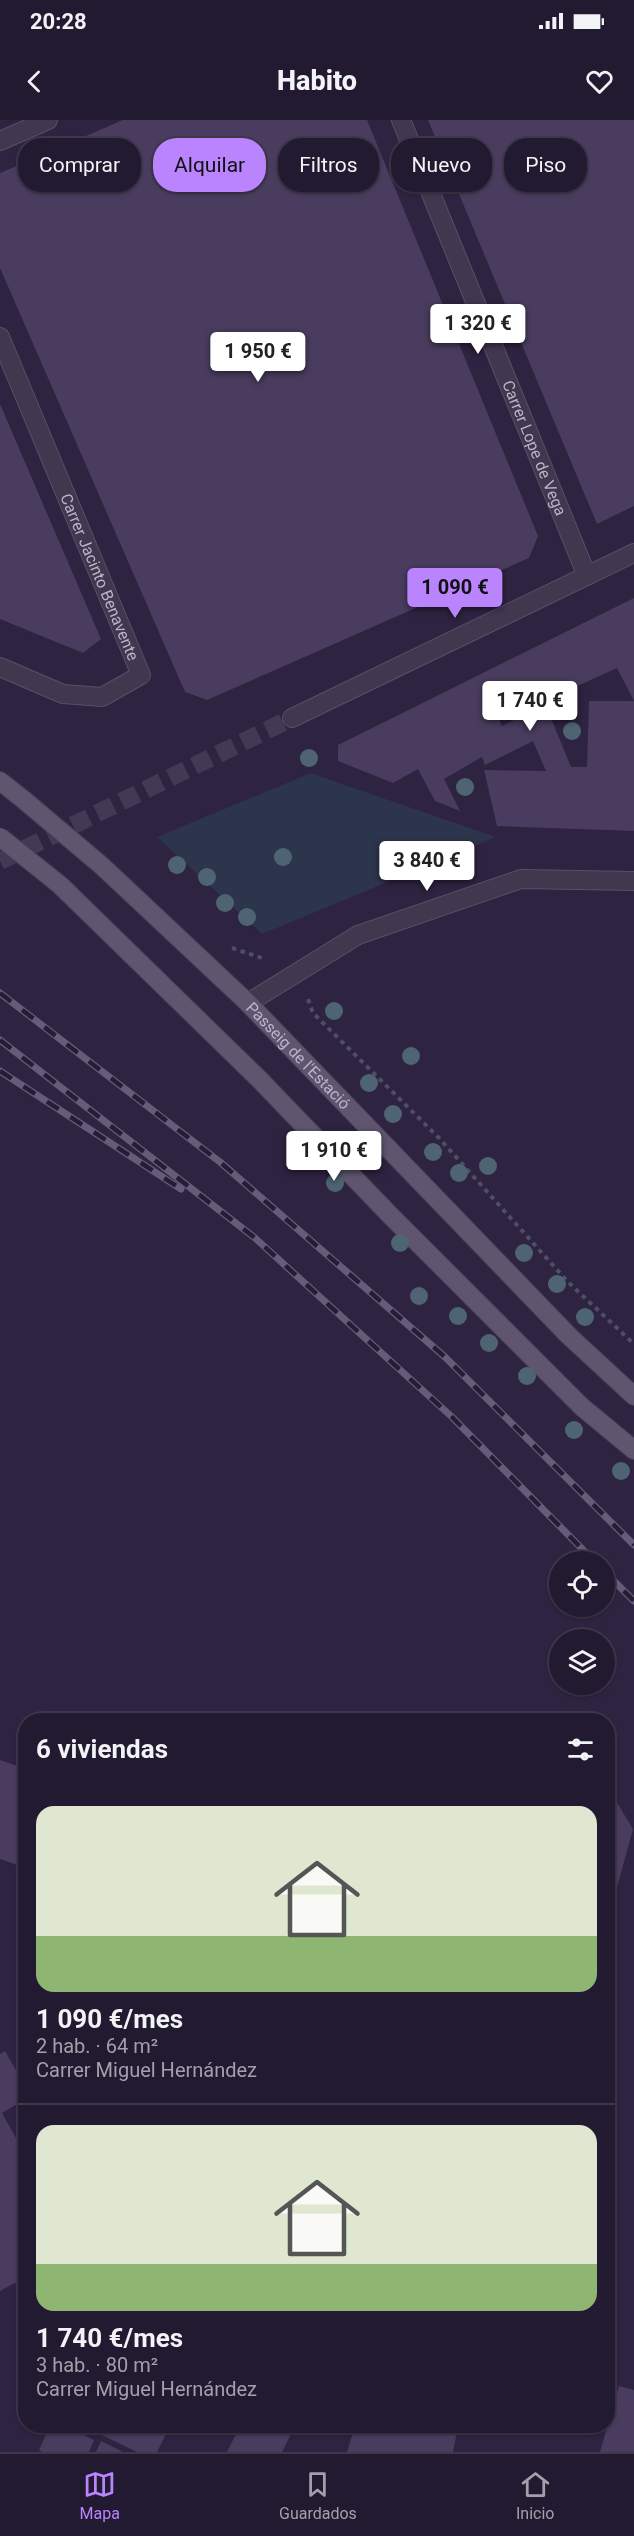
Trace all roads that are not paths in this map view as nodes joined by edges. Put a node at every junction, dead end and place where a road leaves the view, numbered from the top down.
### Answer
1 (48, 120) edge
2 (401, 120) edge
3 (0, 141) edge
4 (0, 337) edge
5 (634, 553) edge
6 (587, 576) junction
7 (0, 667) edge
8 (292, 718) tunnel mouth
9 (0, 781) edge
10 (0, 837) edge
11 (634, 881) edge
12 (248, 1003) junction
13 (634, 1395) edge
14 (634, 1450) edge

1 - 3 street
2 - 6 street, Carrer Lope de Vega
4 - 7 street, Carrer Jacinto Benavente
5 - 6 street
6 - 8 street
9 - 12 main road, Passeig de l'Estació, bridge
10 - 14 main road, bridge
11 - 12 street
12 - 13 main road, Passeig de l'Estació

